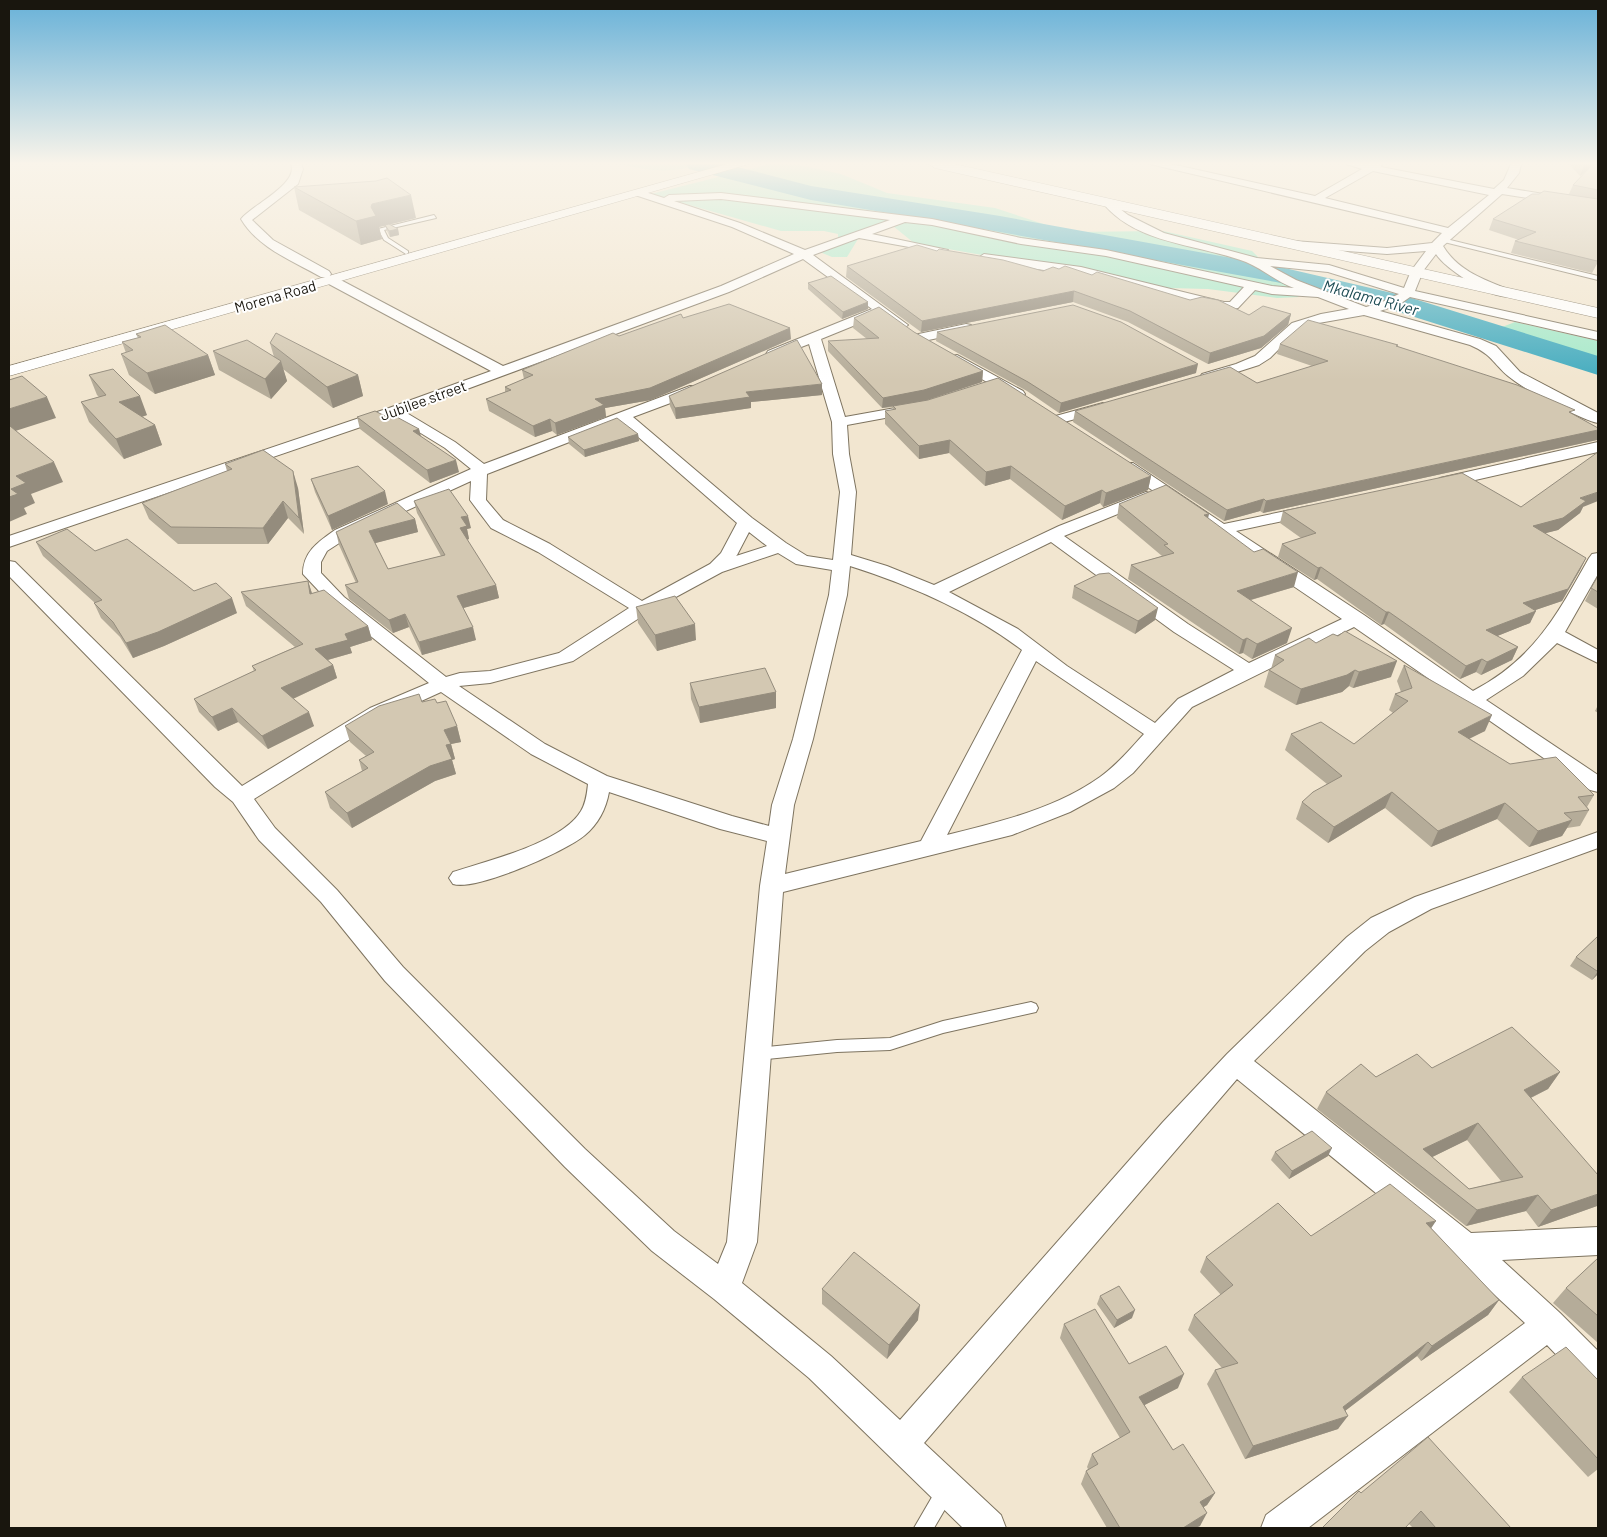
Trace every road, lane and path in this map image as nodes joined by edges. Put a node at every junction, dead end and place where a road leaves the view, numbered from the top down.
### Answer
1 (261, 236) edge
2 (384, 236) edge
3 (467, 236) edge
4 (488, 236) edge
5 (761, 236) edge
6 (856, 236) edge
7 (862, 236) edge
8 (996, 236) edge
9 (1163, 236) edge
10 (1257, 236) edge
11 (1433, 236) edge
12 (1447, 236) edge
13 (1443, 239) junction
14 (1294, 244) junction
15 (406, 252) junction
16 (804, 254) junction
17 (1251, 260) junction
18 (1416, 272) junction
19 (328, 277) junction
20 (1598, 278) edge
21 (1252, 286) junction
22 (1409, 293) junction
23 (1506, 293) junction
24 (1322, 294) junction
25 (881, 310) junction
26 (1365, 311) junction
27 (1598, 314) edge
28 (976, 326) edge
29 (1598, 336) edge
30 (814, 337) junction
31 (919, 338) junction
32 (762, 359) edge
33 (9, 362) edge
34 (1195, 366) edge
35 (502, 371) junction
36 (9, 372) edge
37 (1213, 375) junction
38 (713, 381) edge
39 (1194, 381) edge
40 (998, 382) junction
41 (982, 388) edge
42 (1028, 401) edge
43 (1112, 404) edge
44 (927, 406) edge
45 (394, 411) junction
46 (623, 416) junction
47 (1598, 419) edge
48 (839, 422) junction
49 (1078, 433) edge
50 (1598, 447) edge
51 (1110, 454) edge
52 (480, 470) junction
53 (1420, 487) edge
54 (1165, 491) junction
55 (1328, 507) edge
56 (746, 522) junction
57 (1222, 529) junction
58 (1053, 536) junction
59 (9, 542) edge
60 (780, 547) junction
61 (1598, 558) edge
62 (842, 563) junction
63 (9, 566) edge
64 (716, 568) junction
65 (934, 592) junction
66 (644, 607) junction
67 (1357, 620) junction
68 (1554, 634) junction
69 (1032, 648) junction
70 (1598, 657) edge
71 (1248, 671) junction
72 (443, 684) junction
73 (1471, 700) junction
74 (1158, 734) junction
75 (599, 781) junction
76 (1597, 782) edge
77 (241, 797) junction
78 (778, 836) junction
79 (1598, 840) edge
80 (929, 848) junction
81 (461, 878) dead end
82 (772, 886) junction
83 (1031, 1008) dead end
84 (758, 1054) junction
85 (1236, 1062) junction
86 (1598, 1241) edge
87 (1466, 1248) junction
88 (725, 1288) junction
89 (1549, 1324) junction
90 (1598, 1374) edge
91 (900, 1446) junction
92 (947, 1490) junction
93 (923, 1528) edge
94 (988, 1528) edge
95 (1279, 1528) edge

1 - 19 street
2 - 15 lane
3 - 15 main road, Morena Road
4 - 19 main road, Morena Road
5 - 16 street
6 - 16 street, Jubilee street
7 - 21 street
8 - 21 street
9 - 17 street
10 - 14 main road
11 - 13 street
12 - 13 street
13 - 14 street
13 - 18 street
13 - 20 lane
13 - 23 street
14 - 18 main road
15 - 19 main road, Morena Road
16 - 25 street
16 - 35 street, Jubilee street
17 - 22 street
17 - 24 street
18 - 22 street
18 - 23 main road
19 - 33 main road, Morena Road
19 - 35 street
19 - 36 main road, Morena Road
21 - 24 street
22 - 26 street
22 - 29 street
23 - 27 main road
24 - 26 street
25 - 30 street
25 - 31 street
26 - 37 street
26 - 47 street
28 - 31 street
30 - 32 street
30 - 48 street
31 - 40 street
34 - 37 street
35 - 45 street, Jubilee street
37 - 39 street
38 - 46 street
40 - 41 street
40 - 42 street
43 - 49 street
44 - 48 street
45 - 52 street
45 - 59 street, Jubilee street
46 - 52 street
46 - 56 street
48 - 62 street
50 - 53 street
51 - 54 street
52 - 66 street
52 - 72 street
54 - 57 street
54 - 58 street
55 - 57 street
56 - 60 street
56 - 64 street
57 - 67 street
58 - 65 street
58 - 71 street
60 - 62 street
60 - 64 street
61 - 68 street
62 - 65 street
62 - 78 street
63 - 77 street
64 - 66 street
65 - 69 street
66 - 72 street
67 - 71 street
67 - 73 street
68 - 70 street
68 - 73 street
69 - 74 street
69 - 80 street
71 - 74 street
72 - 75 street
72 - 77 street
73 - 76 street
74 - 80 street
75 - 78 street
75 - 81 street
77 - 88 street
78 - 82 street
79 - 85 street
80 - 82 street
82 - 84 street
83 - 84 lane
84 - 88 street
85 - 87 street
85 - 91 street
86 - 87 street
87 - 89 street
88 - 91 street
89 - 90 street
89 - 95 street
91 - 92 street
92 - 93 lane
92 - 94 street

